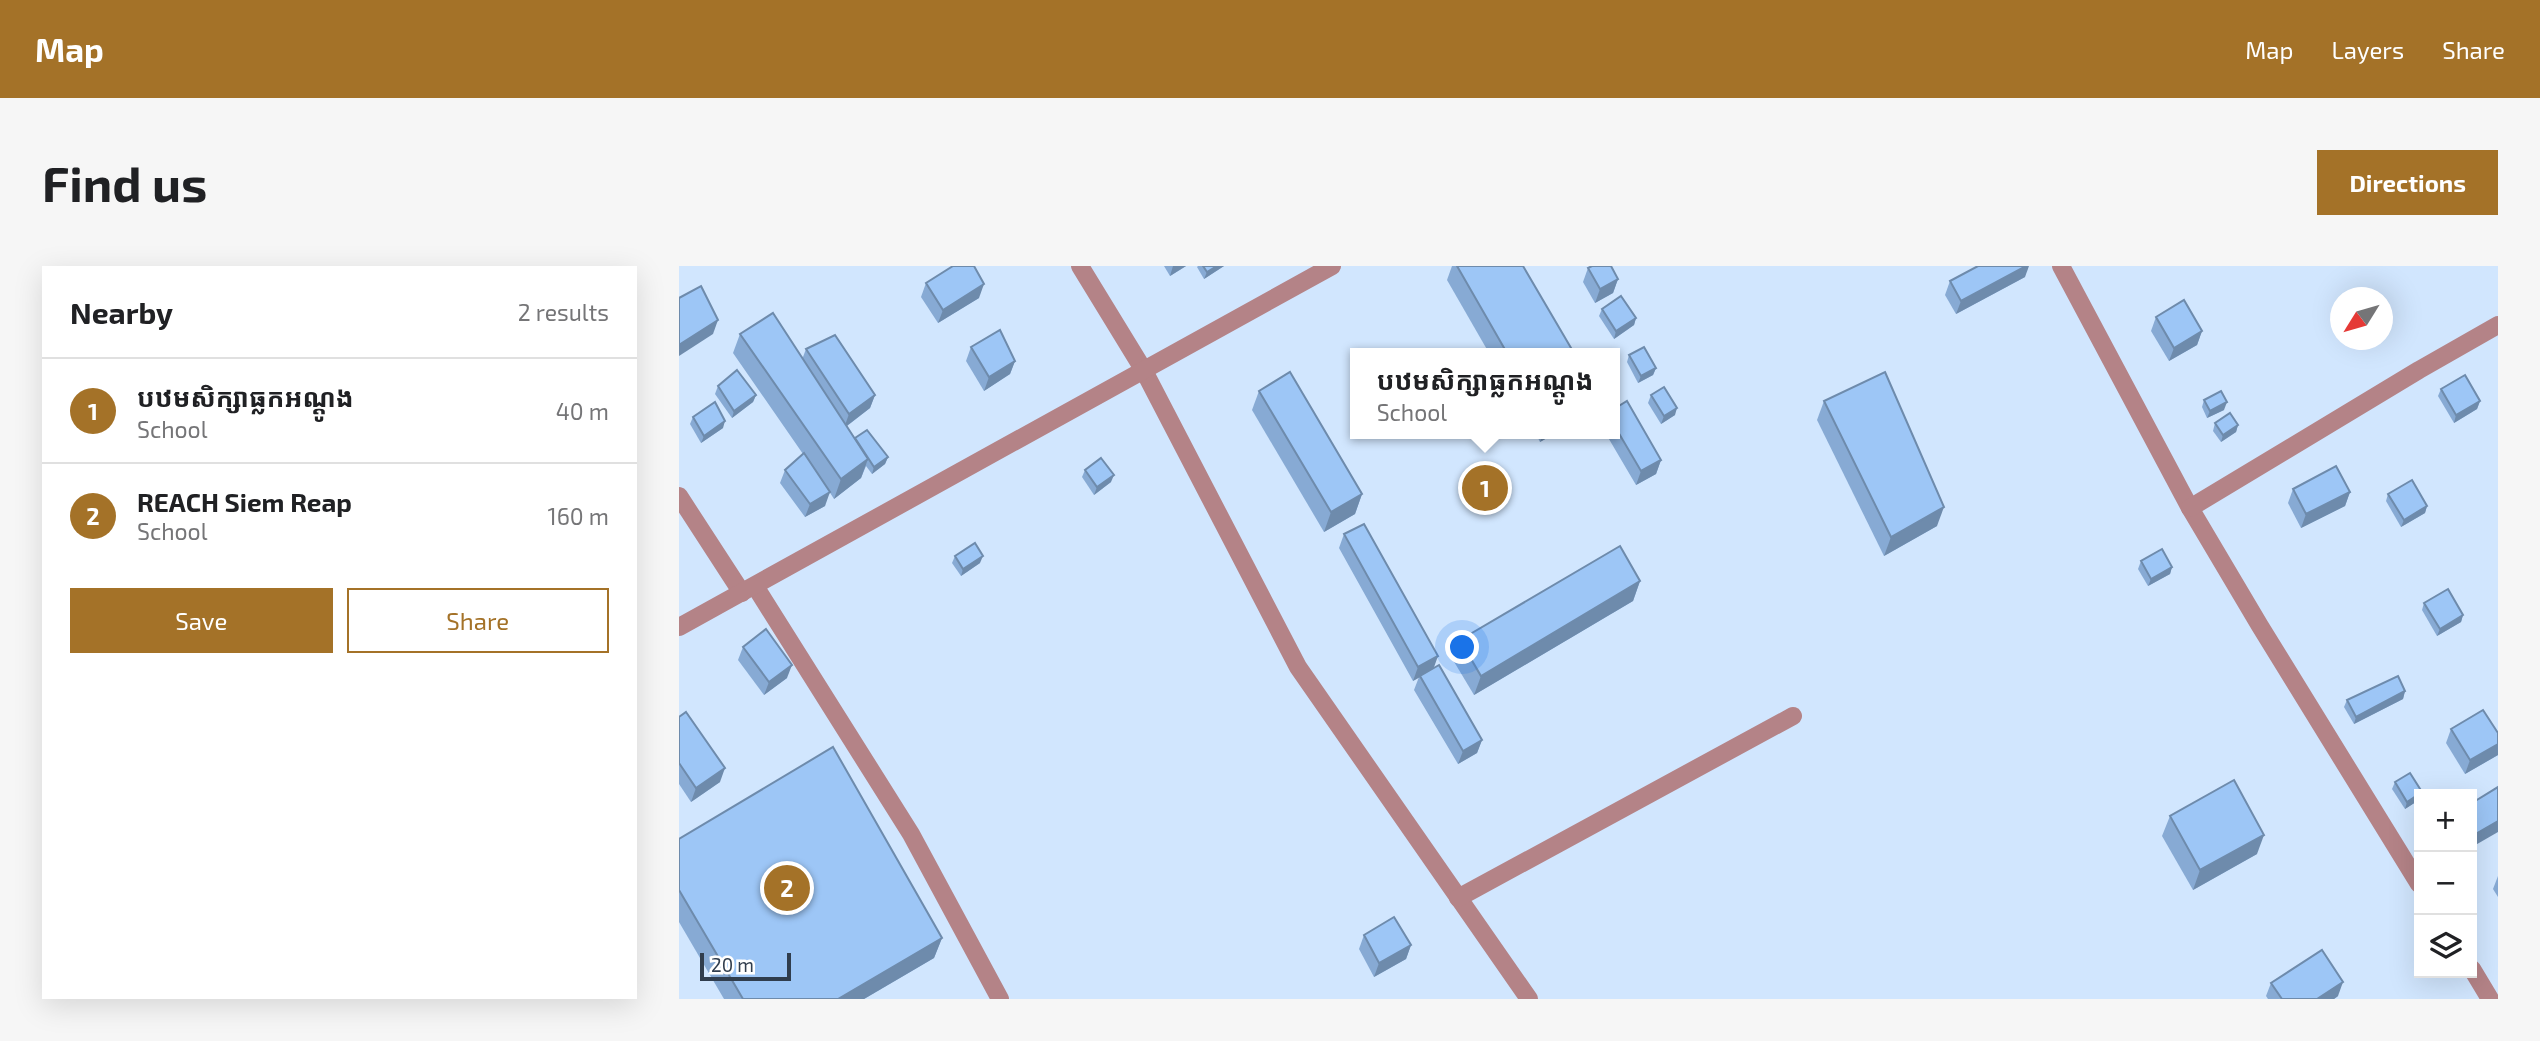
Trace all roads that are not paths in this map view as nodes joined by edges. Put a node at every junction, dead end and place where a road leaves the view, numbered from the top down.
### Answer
1 (1080, 266) edge
2 (1332, 266) edge
3 (2061, 266) edge
4 (2498, 325) edge
5 (1143, 369) junction
6 (679, 496) edge
7 (2190, 508) junction
8 (749, 590) junction
9 (679, 626) edge
10 (1793, 716) dead end
11 (2414, 876) edge
12 (1458, 898) junction
13 (2477, 977) edge
14 (1000, 999) edge
15 (1528, 999) edge
16 (2490, 999) edge

1 - 5 street
2 - 5 street
3 - 7 street
4 - 7 street
5 - 8 street
5 - 12 street
6 - 8 street
7 - 11 street
8 - 9 street
8 - 14 street
10 - 12 street
12 - 15 street
13 - 16 street

